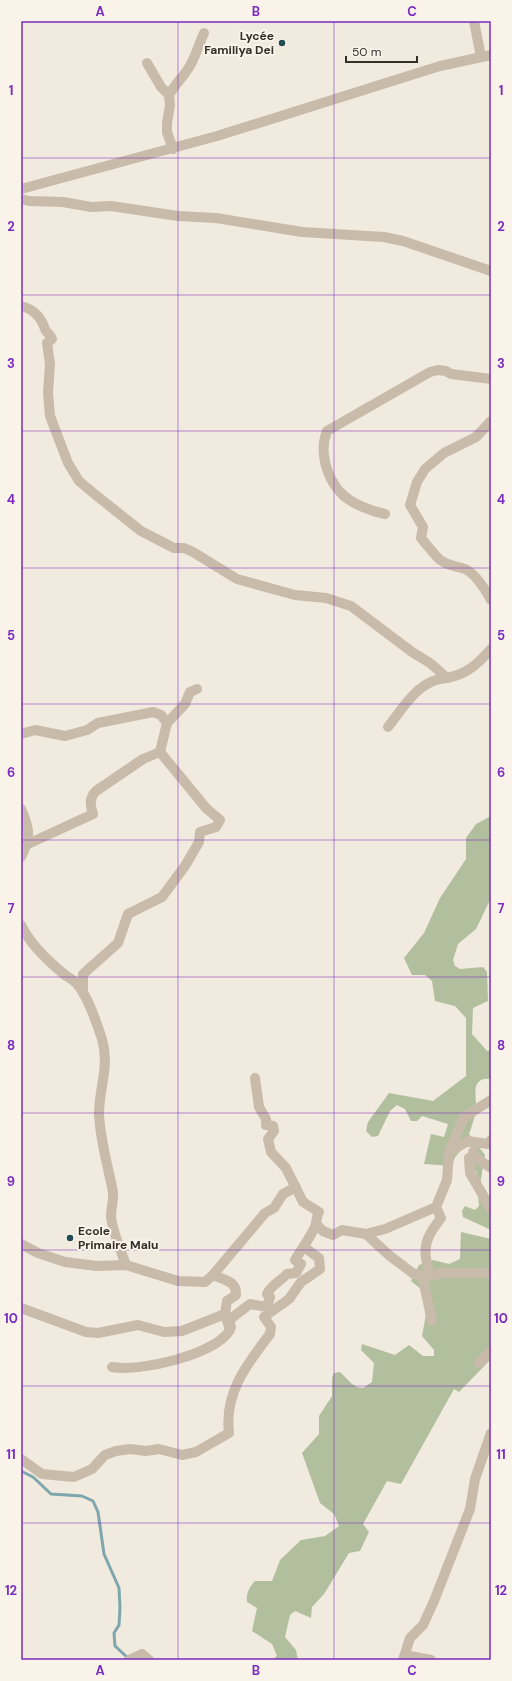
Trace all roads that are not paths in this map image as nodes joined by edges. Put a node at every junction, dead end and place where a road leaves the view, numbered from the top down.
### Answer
1 (474, 21) edge
2 (204, 33) dead end
3 (486, 56) edge
4 (147, 62) dead end
5 (169, 95) junction
6 (173, 149) junction
7 (21, 189) edge
8 (21, 199) edge
9 (491, 271) edge
10 (21, 306) edge
11 (491, 379) edge
12 (491, 421) edge
13 (385, 514) dead end
14 (491, 600) edge
15 (491, 649) edge
16 (447, 678) junction
17 (197, 689) dead end
18 (167, 723) junction
19 (388, 727) dead end
20 (21, 734) edge
21 (160, 752) junction
22 (21, 809) edge
23 (28, 844) junction
24 (21, 857) edge
25 (21, 925) edge
26 (84, 995) junction
27 (255, 1078) dead end
28 (491, 1100) edge
29 (491, 1140) edge
30 (468, 1141) junction
31 (449, 1152) junction
32 (475, 1157) junction
33 (491, 1168) edge
34 (296, 1187) junction
35 (436, 1207) junction
36 (491, 1209) edge
37 (316, 1224) junction
38 (366, 1234) junction
39 (21, 1244) edge
40 (304, 1247) junction
41 (126, 1265) junction
42 (491, 1273) edge
43 (213, 1275) junction
44 (425, 1276) junction
45 (21, 1308) edge
46 (225, 1314) junction
47 (432, 1321) dead end
48 (226, 1336) junction
49 (491, 1351) edge
50 (479, 1363) dead end
51 (112, 1367) dead end
52 (491, 1433) edge
53 (21, 1459) edge
54 (404, 1657) edge
55 (129, 1660) edge
56 (149, 1660) edge
57 (431, 1660) edge

1 - 3 street
2 - 5 street
3 - 6 street
4 - 5 street
5 - 6 street
6 - 7 street
8 - 9 street
10 - 16 street
11 - 13 street
12 - 14 street
15 - 16 street
16 - 19 street
17 - 18 street
18 - 20 street
18 - 21 street
21 - 23 street
21 - 26 street
22 - 23 street
23 - 24 street
25 - 26 street
26 - 41 street
27 - 34 street
28 - 31 street
29 - 30 street
30 - 31 street
30 - 32 street
31 - 35 street
32 - 33 street
32 - 36 street
34 - 37 street
34 - 43 street
35 - 38 street
35 - 44 street
37 - 38 street
37 - 40 street
38 - 44 street
39 - 41 street
40 - 48 street
40 - 53 street
41 - 43 street
42 - 44 street
43 - 46 street
44 - 47 street
45 - 46 street
46 - 48 street
48 - 51 street
49 - 50 street
52 - 54 street
54 - 57 street
55 - 56 street

